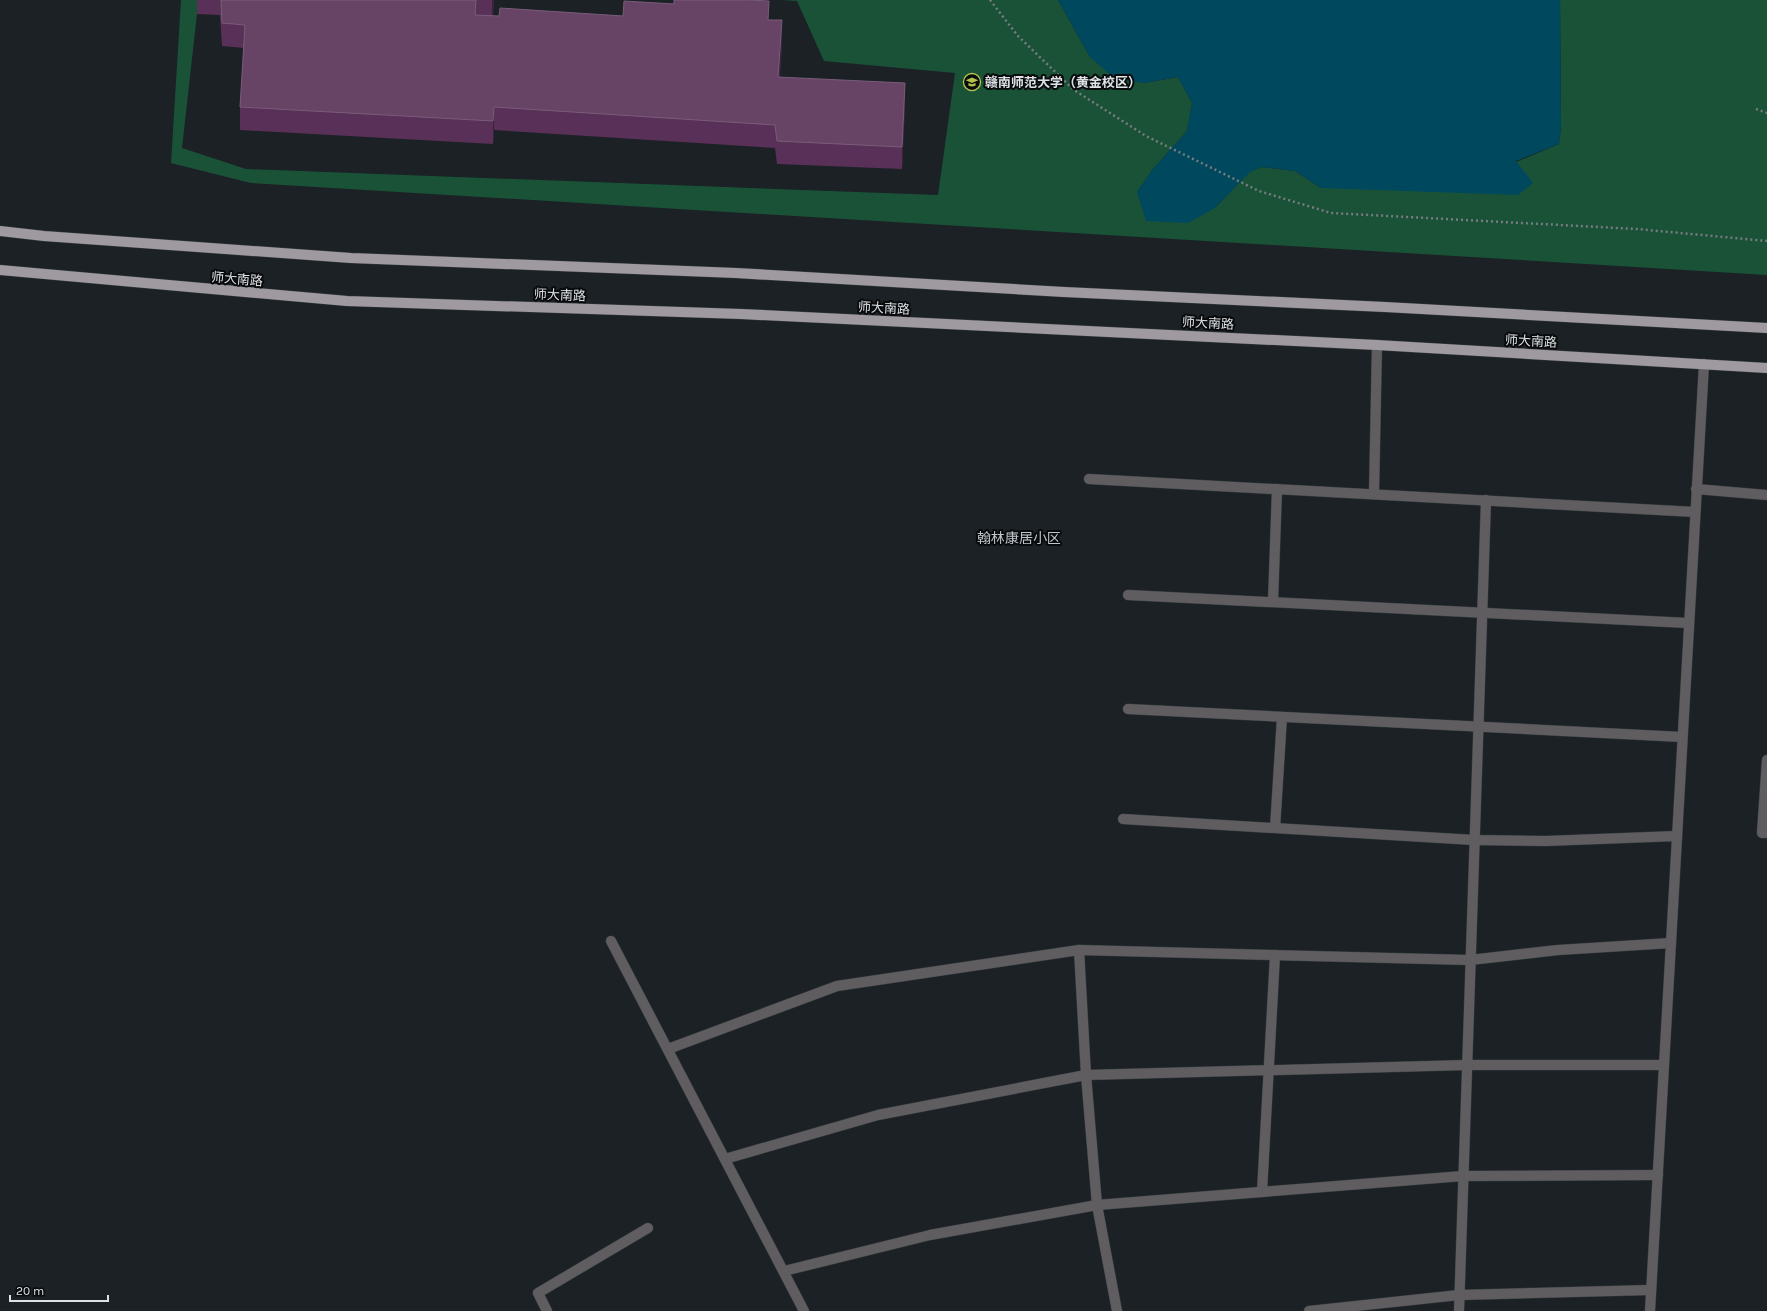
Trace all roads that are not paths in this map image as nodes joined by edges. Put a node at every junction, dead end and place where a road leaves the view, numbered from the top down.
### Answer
1 (0, 231) edge
2 (0, 270) edge
3 (1767, 328) edge
4 (1378, 345) junction
5 (1704, 364) junction
6 (1767, 368) edge
7 (1089, 478) dead end
8 (1277, 489) junction
9 (1696, 489) junction
10 (1374, 494) junction
11 (1767, 495) edge
12 (1486, 500) junction
13 (1695, 512) junction
14 (1128, 595) dead end
15 (1273, 602) junction
16 (1482, 612) junction
17 (1688, 623) junction
18 (1128, 709) dead end
19 (1282, 717) junction
20 (1478, 727) junction
21 (1682, 737) junction
22 (1767, 760) edge
23 (1124, 819) dead end
24 (1275, 828) junction
25 (1767, 833) edge
26 (1677, 836) junction
27 (1474, 840) junction
28 (611, 941) dead end
29 (1670, 943) junction
30 (1079, 950) junction
31 (1275, 955) junction
32 (1470, 960) junction
33 (668, 1049) junction
34 (1467, 1065) junction
35 (1664, 1065) junction
36 (1270, 1070) junction
37 (1086, 1075) junction
38 (725, 1159) junction
39 (1658, 1175) junction
40 (1463, 1176) junction
41 (1262, 1192) junction
42 (1097, 1205) junction
43 (648, 1228) dead end
44 (784, 1271) junction
45 (1651, 1290) junction
46 (1459, 1295) junction
47 (547, 1311) edge
48 (804, 1311) edge
49 (1117, 1311) edge
50 (1308, 1311) edge
51 (1459, 1311) edge
52 (1650, 1311) edge

1 - 3 main road, 师大南路
2 - 4 main road, 师大南路
4 - 5 main road, 师大南路
4 - 10 street
5 - 6 main road, 师大南路
5 - 9 street
7 - 8 street
8 - 10 street
8 - 15 street
9 - 11 street
9 - 13 street
10 - 12 street
12 - 13 street
12 - 16 street
13 - 17 street
14 - 15 street
15 - 16 street
16 - 17 street
16 - 20 street
17 - 21 street
18 - 19 street
19 - 20 street
19 - 24 street
20 - 21 street
20 - 27 street
21 - 26 street
22 - 25 street
23 - 24 street
24 - 27 street
26 - 27 street
26 - 29 street
27 - 32 street
28 - 33 street
29 - 32 street
29 - 35 street
30 - 31 street
30 - 33 street
30 - 37 street
31 - 32 street
31 - 36 street
32 - 34 street
33 - 38 street
34 - 35 street
34 - 36 street
34 - 40 street
35 - 39 street
36 - 37 street
36 - 41 street
37 - 38 street
37 - 42 street
38 - 44 street
39 - 40 street
39 - 45 street
40 - 41 street
40 - 46 street
41 - 42 street
42 - 44 street
42 - 49 street
43 - 47 street
44 - 48 street
45 - 46 street
45 - 52 street
46 - 50 street
46 - 51 street

